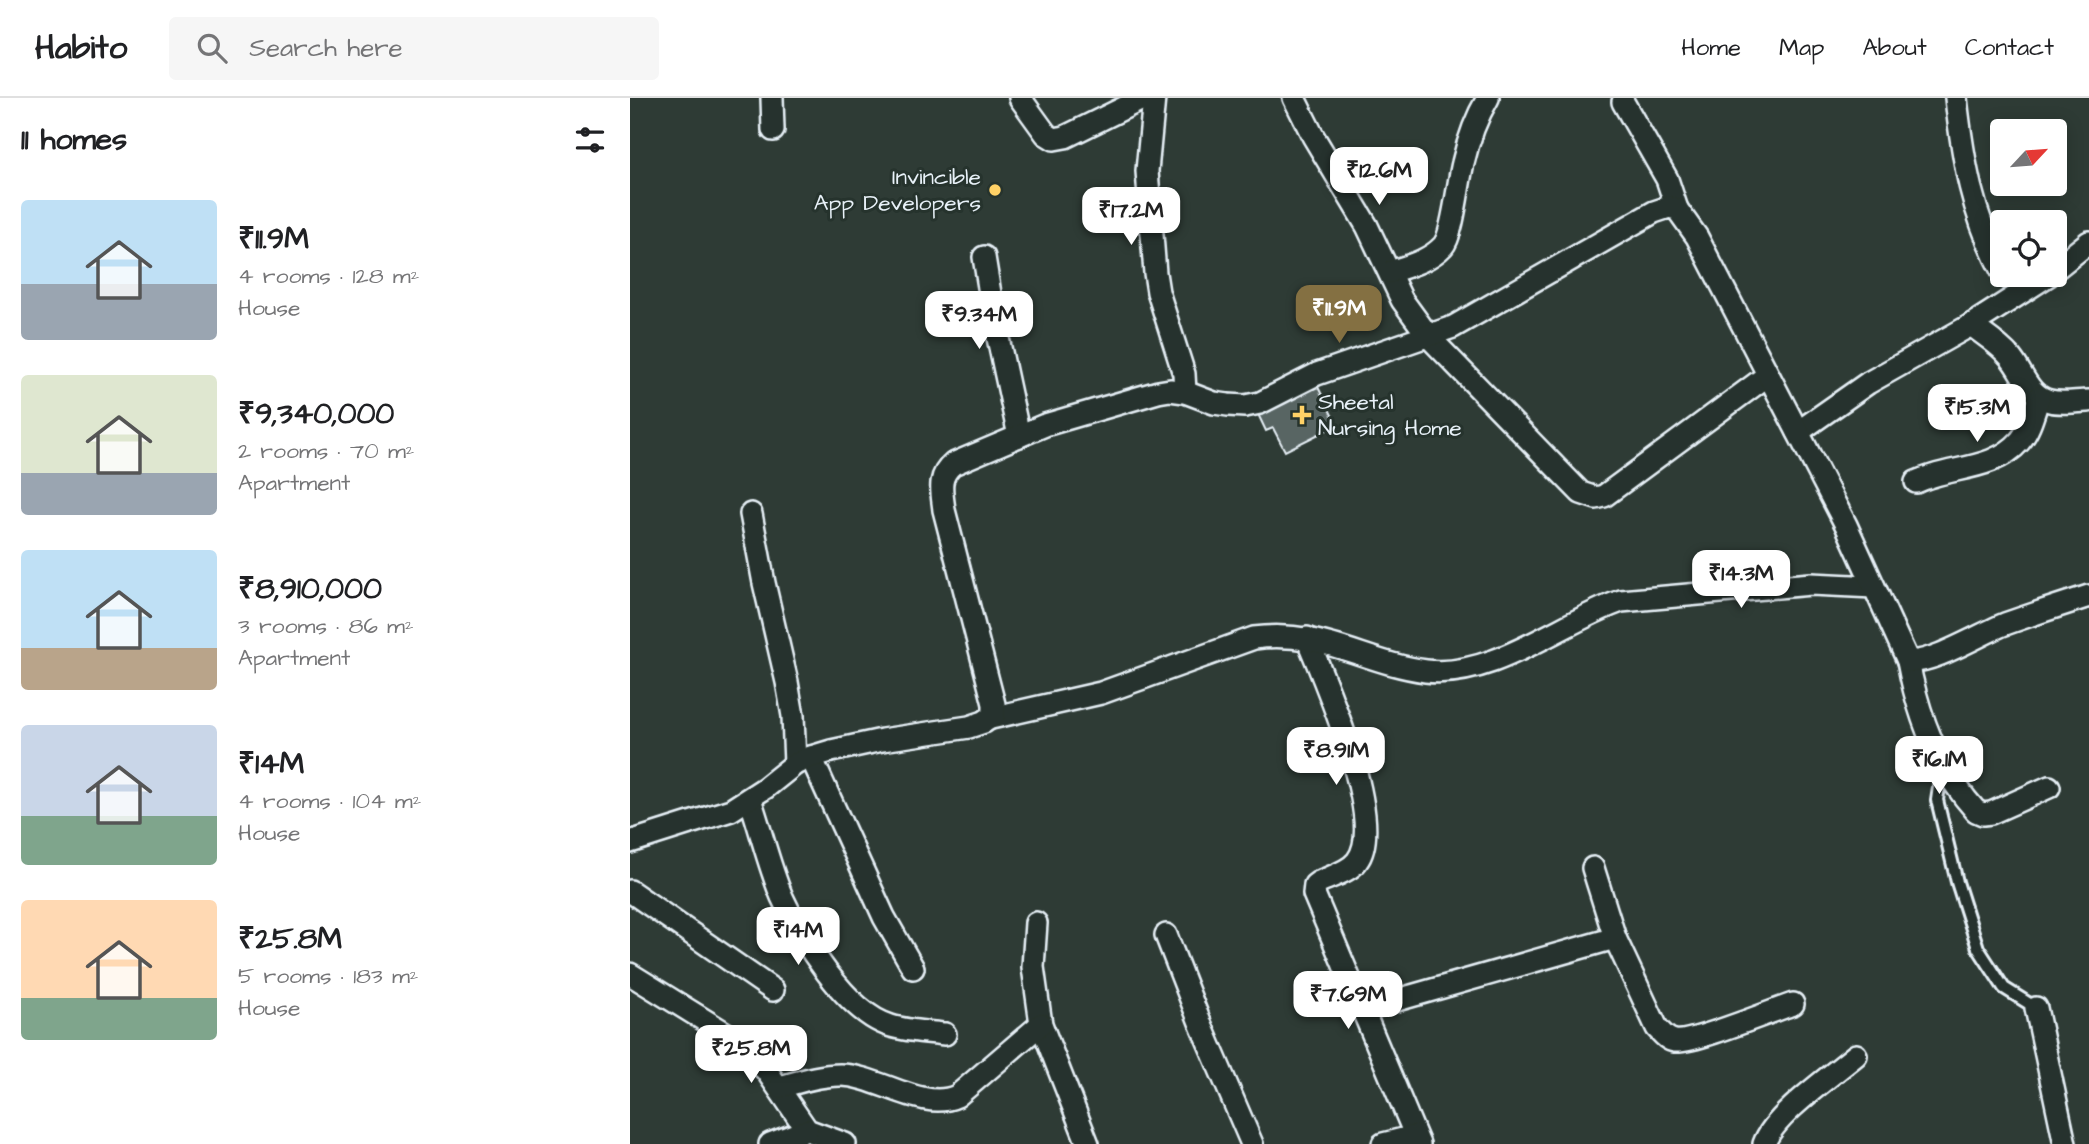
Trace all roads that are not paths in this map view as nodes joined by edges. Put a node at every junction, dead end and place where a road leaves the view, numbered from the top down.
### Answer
1 (772, 98) edge
2 (1020, 98) edge
3 (1144, 98) edge
4 (1154, 98) edge
5 (1294, 98) edge
6 (1488, 98) edge
7 (1956, 98) edge
8 (1623, 103) dead end
9 (773, 130) dead end
10 (1677, 209) junction
11 (2089, 242) edge
12 (1990, 244) edge
13 (984, 257) dead end
14 (2067, 260) edge
15 (1390, 272) junction
16 (2011, 287) edge
17 (2031, 287) edge
18 (2016, 297) junction
19 (1971, 325) junction
20 (1429, 337) junction
21 (1768, 375) junction
22 (1185, 392) junction
23 (2039, 397) junction
24 (2089, 401) edge
25 (1798, 432) junction
26 (1019, 436) junction
27 (1916, 482) dead end
28 (751, 514) dead end
29 (1874, 587) junction
30 (2089, 596) edge
31 (1307, 638) junction
32 (1908, 661) junction
33 (991, 718) junction
34 (803, 761) junction
35 (1943, 762) junction
36 (2049, 787) dead end
37 (750, 799) junction
38 (630, 842) edge
39 (1592, 868) dead end
40 (630, 891) edge
41 (1036, 923) dead end
42 (1166, 935) dead end
43 (1615, 938) junction
44 (913, 968) dead end
45 (630, 974) edge
46 (773, 990) dead end
47 (1793, 1004) dead end
48 (2036, 1008) joint
49 (1362, 1010) junction
50 (1041, 1024) junction
51 (945, 1034) dead end
52 (1856, 1055) dead end
53 (780, 1087) junction
54 (807, 1130) junction
55 (1417, 1140) edge
56 (779, 1142) edge
57 (845, 1144) edge
58 (1088, 1144) edge
59 (1252, 1144) edge
60 (1383, 1144) edge
61 (1764, 1144) edge
62 (2066, 1144) edge

1 - 9 street
2 - 3 street
4 - 22 street
5 - 15 street
6 - 15 street
7 - 12 street
8 - 10 street
10 - 20 street
10 - 21 street
11 - 14 street
13 - 26 street
15 - 20 street
16 - 18 street
17 - 18 street
18 - 19 street
19 - 23 street
19 - 25 street
20 - 21 street
20 - 22 street
21 - 25 street
22 - 26 street
23 - 24 street
23 - 27 street
25 - 29 street
26 - 33 street
28 - 34 street
29 - 31 street
29 - 32 street
30 - 32 street
31 - 33 street
31 - 49 street
32 - 35 street
33 - 34 street
34 - 37 street
34 - 44 street
35 - 36 street
35 - 48 lane
37 - 38 street
37 - 51 street
39 - 43 street
40 - 46 street
41 - 50 street
42 - 59 street
43 - 47 street
43 - 49 street
45 - 53 street
48 - 62 street
49 - 55 street
50 - 53 street
50 - 58 street
52 - 61 street
53 - 54 street
54 - 56 street
54 - 57 street
55 - 60 street

